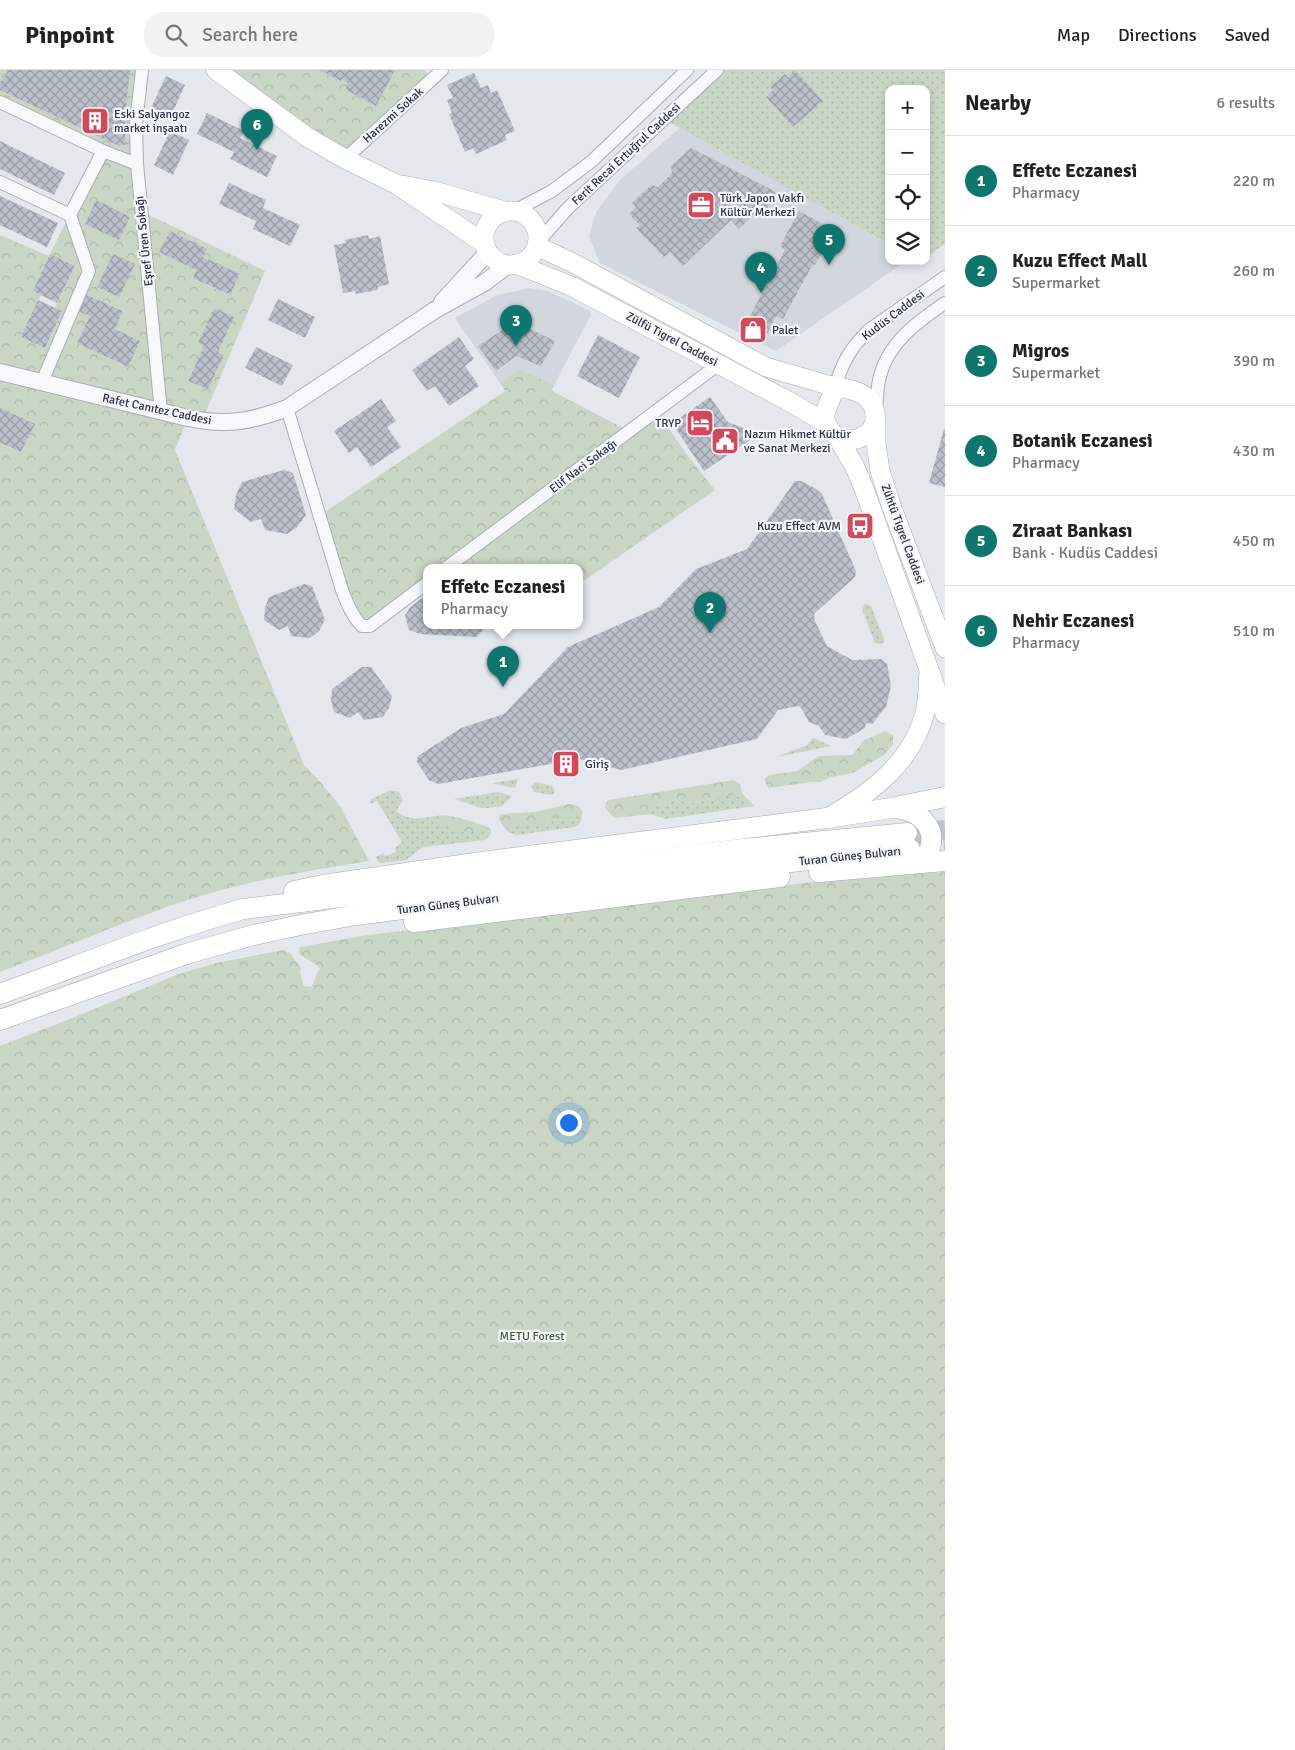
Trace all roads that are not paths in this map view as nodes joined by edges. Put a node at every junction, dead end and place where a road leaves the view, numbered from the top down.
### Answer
1 (142, 70) edge
2 (216, 70) edge
3 (442, 70) edge
4 (687, 70) edge
5 (717, 70) edge
6 (0, 102) edge
7 (103, 151) junction
8 (345, 159) junction
9 (137, 164) junction
10 (0, 182) edge
11 (396, 184) junction
12 (509, 211) junction
13 (70, 215) junction
14 (537, 244) junction
15 (486, 248) junction
16 (512, 265) junction
17 (945, 277) edge
18 (945, 303) edge
19 (435, 310) junction
20 (719, 364) junction
21 (0, 372) edge
22 (42, 382) junction
23 (835, 387) junction
24 (286, 408) junction
25 (161, 412) junction
26 (876, 418) junction
27 (824, 422) junction
28 (839, 440) junction
29 (451, 564) edge
30 (423, 586) edge
31 (945, 648) edge
32 (929, 667) junction
33 (945, 714) edge
34 (945, 797) edge
35 (891, 808) junction
36 (827, 818) junction
37 (912, 848) junction
38 (945, 860) edge
39 (243, 909) junction
40 (0, 994) edge
41 (0, 1020) edge

1 - 9 street, Eşref Üren Sokağı
2 - 8 main road
3 - 8 street, Harezmi Sokak
4 - 12 street, Ferit Recai Ertuğrul Caddesi
5 - 14 street, Ferit Recai Ertuğrul Caddesi
6 - 7 street
7 - 9 street
7 - 13 street
8 - 11 main road
9 - 25 street, Eşref Üren Sokağı
10 - 13 street
11 - 12 main road
11 - 15 main road
12 - 14 main road
12 - 15 main road
13 - 22 street
14 - 16 main road
14 - 23 main road, Zülfü Tigrel Caddesi
15 - 16 main road
15 - 19 street, Rafet Canıtez Caddesi
16 - 19 street, Rafet Canıtez Caddesi
16 - 20 main road, Zülfü Tigrel Caddesi
17 - 23 street, Kudüs Caddesi
18 - 26 street, Kudüs Caddesi
19 - 24 street, Rafet Canıtez Caddesi
20 - 27 main road, Zülfü Tigrel Caddesi
20 - 29 street, Elif Naci Sokağı
21 - 22 street, Rafet Canıtez Caddesi
22 - 25 street, Rafet Canıtez Caddesi
23 - 26 main road
23 - 27 main road
24 - 25 street, Rafet Canıtez Caddesi
24 - 30 street
26 - 28 main road
26 - 31 main road, Zühtü Tigrel Caddesi
27 - 28 main road
28 - 32 main road
32 - 33 main road
32 - 36 main road
34 - 35 main road
35 - 36 main road
35 - 37 main road
36 - 39 main road
37 - 38 main road
37 - 39 main road, Turan Güneş Bulvarı
37 - 41 main road
39 - 40 main road, Turan Güneş Bulvarı

